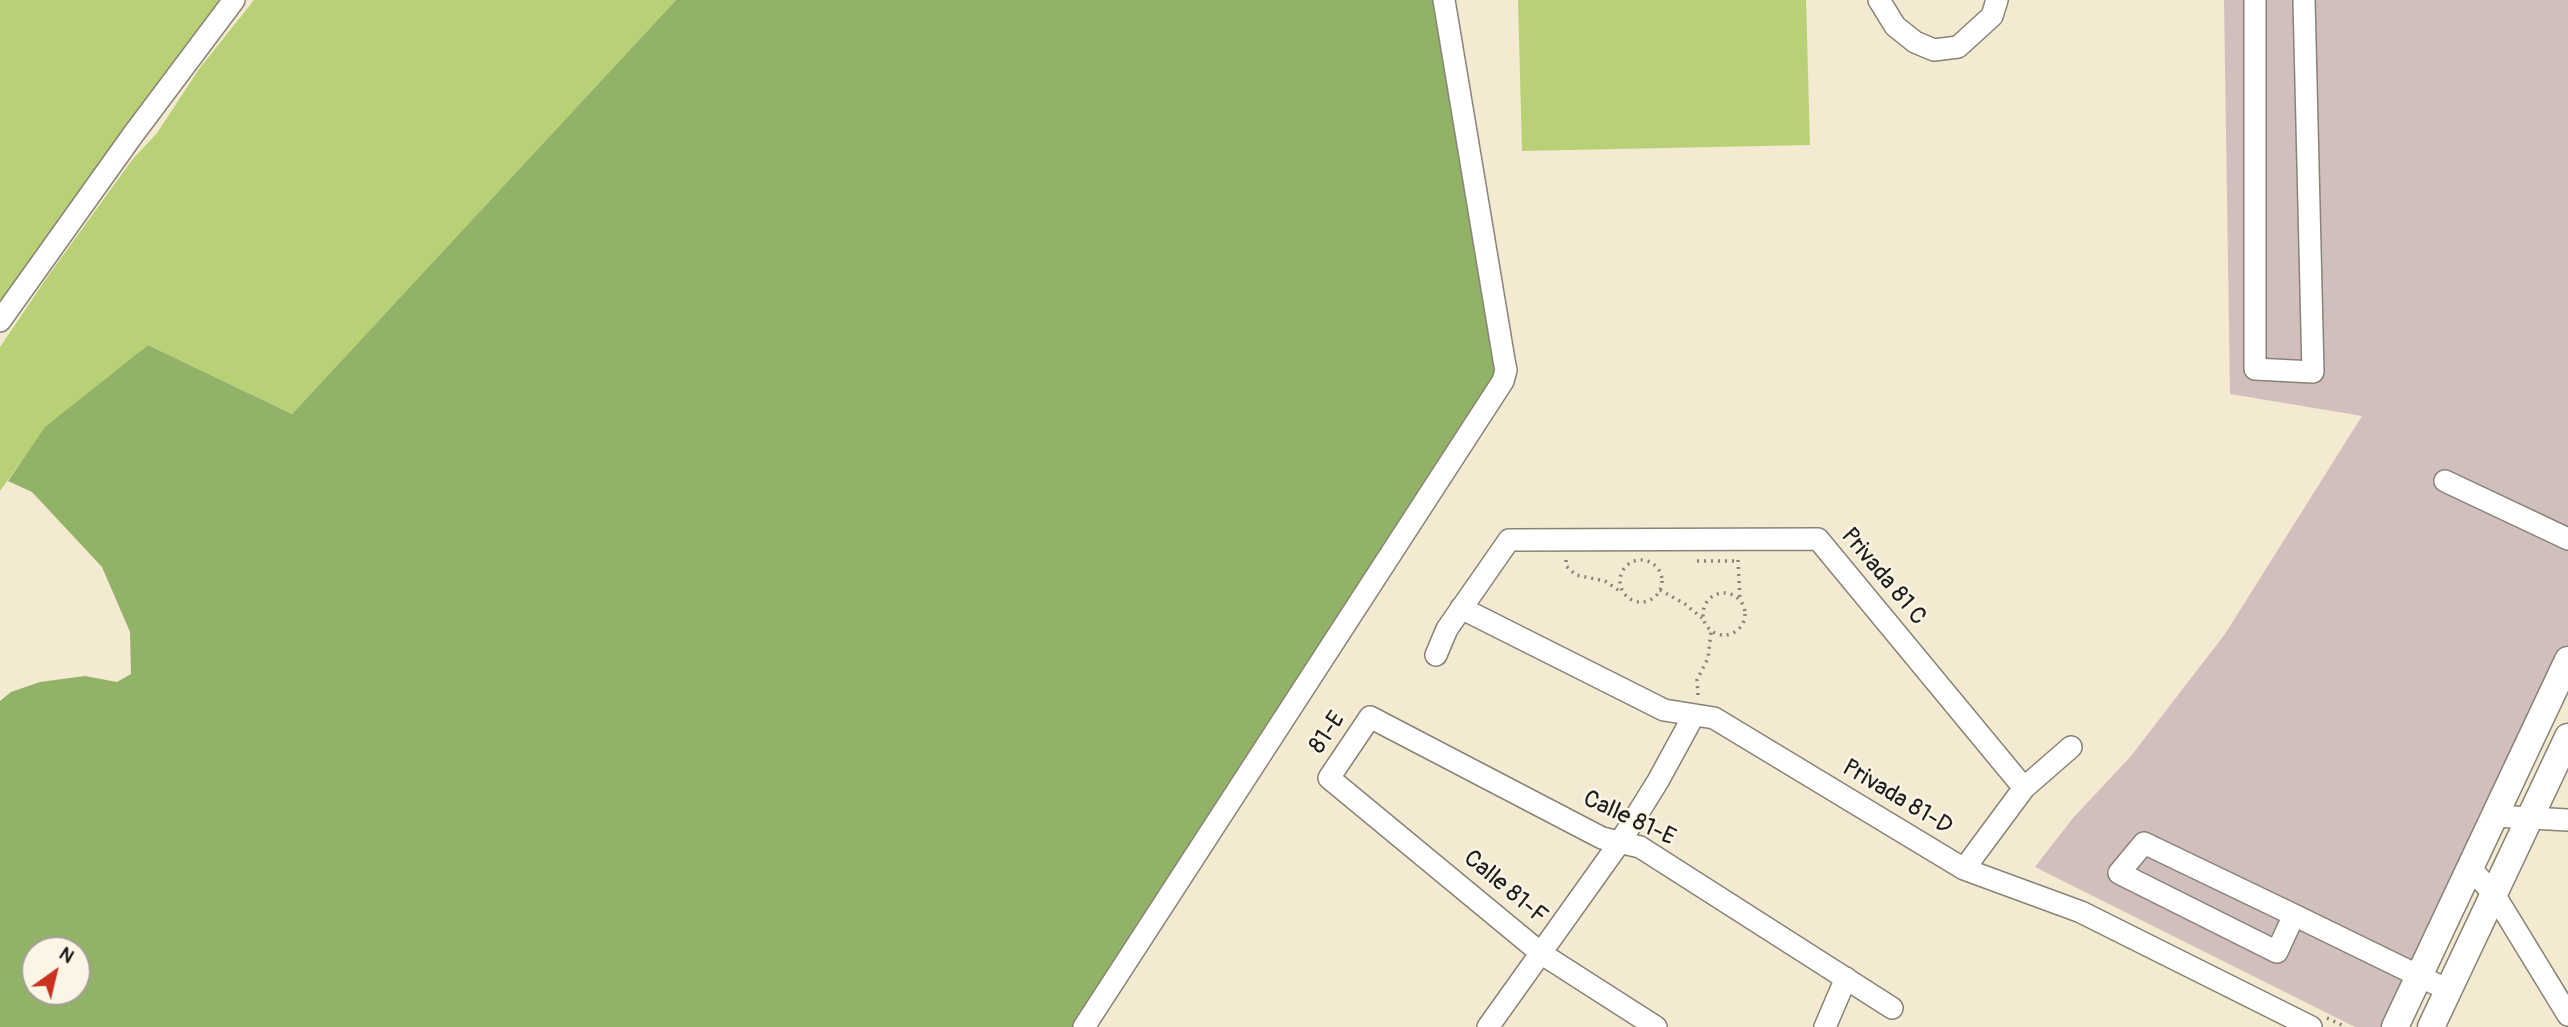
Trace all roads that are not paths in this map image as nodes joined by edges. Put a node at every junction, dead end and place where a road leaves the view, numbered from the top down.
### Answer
1 (234, 0) edge
2 (1444, 0) edge
3 (1879, 0) edge
4 (1997, 0) edge
5 (2255, 0) edge
6 (2304, 0) edge
7 (0, 321) edge
8 (2445, 481) dead end
9 (2568, 539) edge
10 (1461, 608) junction
11 (1436, 655) dead end
12 (2568, 660) edge
13 (1696, 705) junction
14 (1370, 717) joint
15 (2568, 737) edge
16 (2071, 747) dead end
17 (1329, 778) joint
18 (2024, 789) junction
19 (2496, 816) junction
20 (2530, 819) junction
21 (2568, 820) edge
22 (1620, 842) junction
23 (2469, 867) junction
24 (1964, 869) junction
25 (2494, 894) junction
26 (2294, 915) junction
27 (1542, 954) junction
28 (2419, 976) junction
29 (1846, 978) junction
30 (2448, 990) junction
31 (1892, 1008) dead end
32 (2568, 1015) edge
33 (1084, 1027) edge
34 (1488, 1027) edge
35 (1656, 1027) edge
36 (1825, 1027) edge
37 (2311, 1027) edge
38 (2395, 1027) edge
39 (2431, 1027) edge

1 - 7 street
2 - 33 street
3 - 4 street
5 - 6 street
8 - 9 street
10 - 11 street
10 - 13 street, Privada 81-D
10 - 18 street, Privada 81 C
12 - 19 main road
13 - 22 street
13 - 24 street, Privada 81-D
14 - 17 street, 81-E
14 - 22 street, Calle 81-E
15 - 20 main road
16 - 18 street
17 - 27 street, Calle 81-F
18 - 24 street
19 - 20 street
19 - 23 main road
20 - 21 street
20 - 25 main road
22 - 27 street
22 - 29 street, Calle 81-E
23 - 25 street
23 - 28 main road
24 - 37 street, Privada 81-D
25 - 30 main road
25 - 32 street
26 - 26 street
26 - 28 street
27 - 34 street
27 - 35 street, Calle 81-F
28 - 30 street
28 - 38 main road
29 - 31 street, Calle 81-E
29 - 36 street
30 - 39 main road

